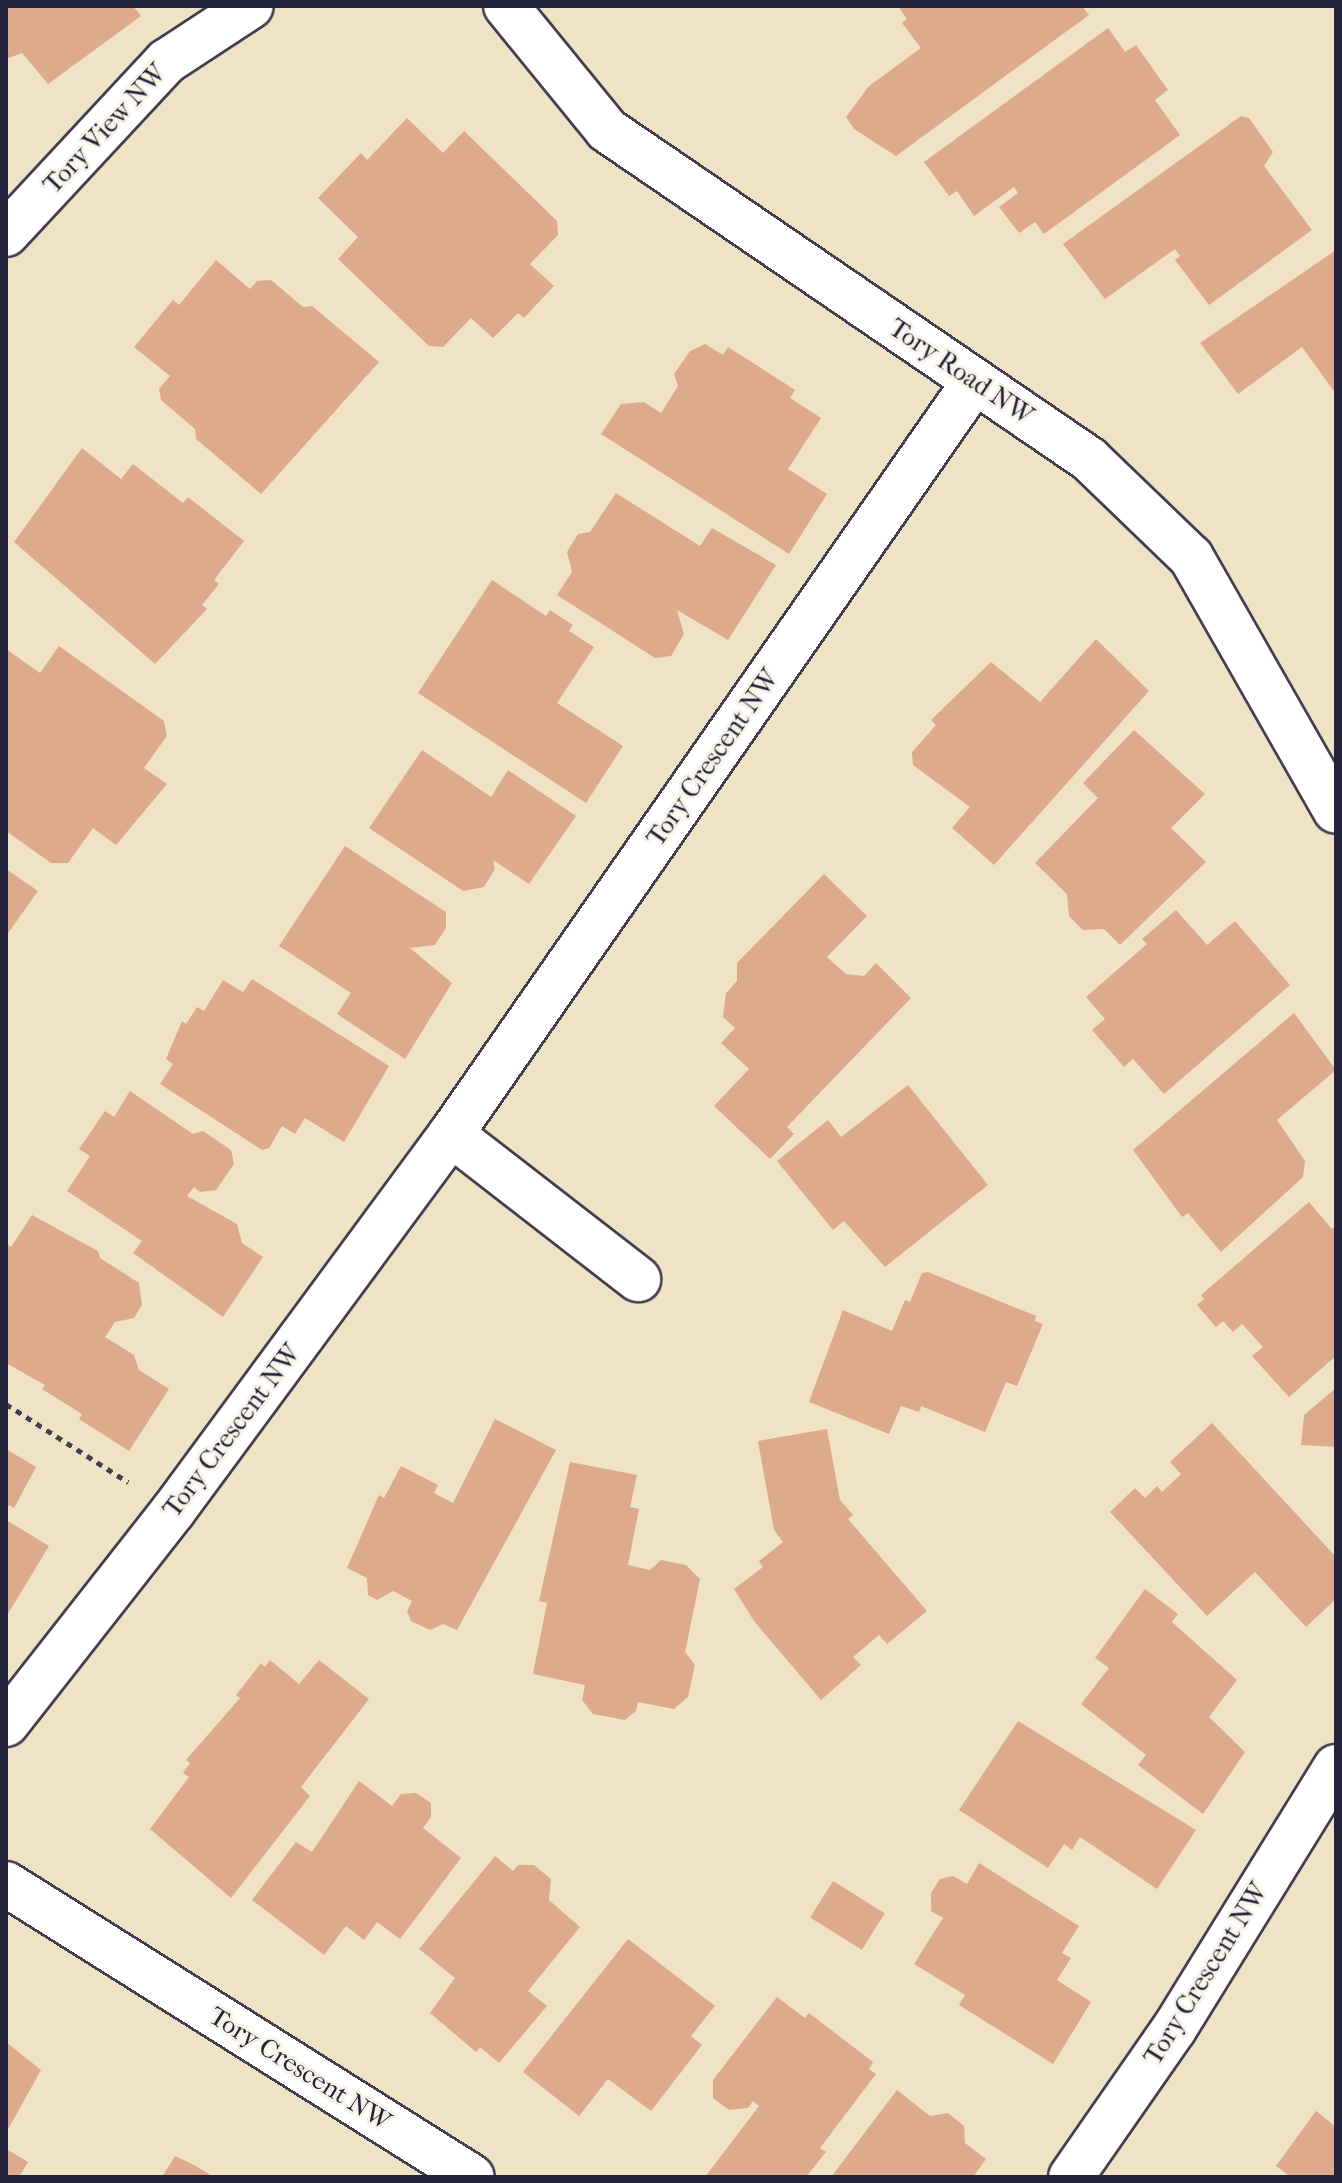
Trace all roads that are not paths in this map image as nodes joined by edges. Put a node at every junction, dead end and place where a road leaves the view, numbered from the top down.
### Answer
1 (251, 6) edge
2 (506, 6) edge
3 (6, 234) edge
4 (975, 381) junction
5 (1336, 811) edge
6 (451, 1134) junction
7 (638, 1279) dead end
8 (6, 1724) edge
9 (1336, 1767) edge
10 (6, 1884) edge
11 (472, 2177) edge
12 (1071, 2177) edge

1 - 3 street, Tory View NW
2 - 4 street, Tory Road NW
4 - 5 street, Tory Road NW
4 - 6 street, Tory Crescent NW
6 - 7 street
6 - 8 street, Tory Crescent NW
9 - 12 street, Tory Crescent NW
10 - 11 street, Tory Crescent NW

